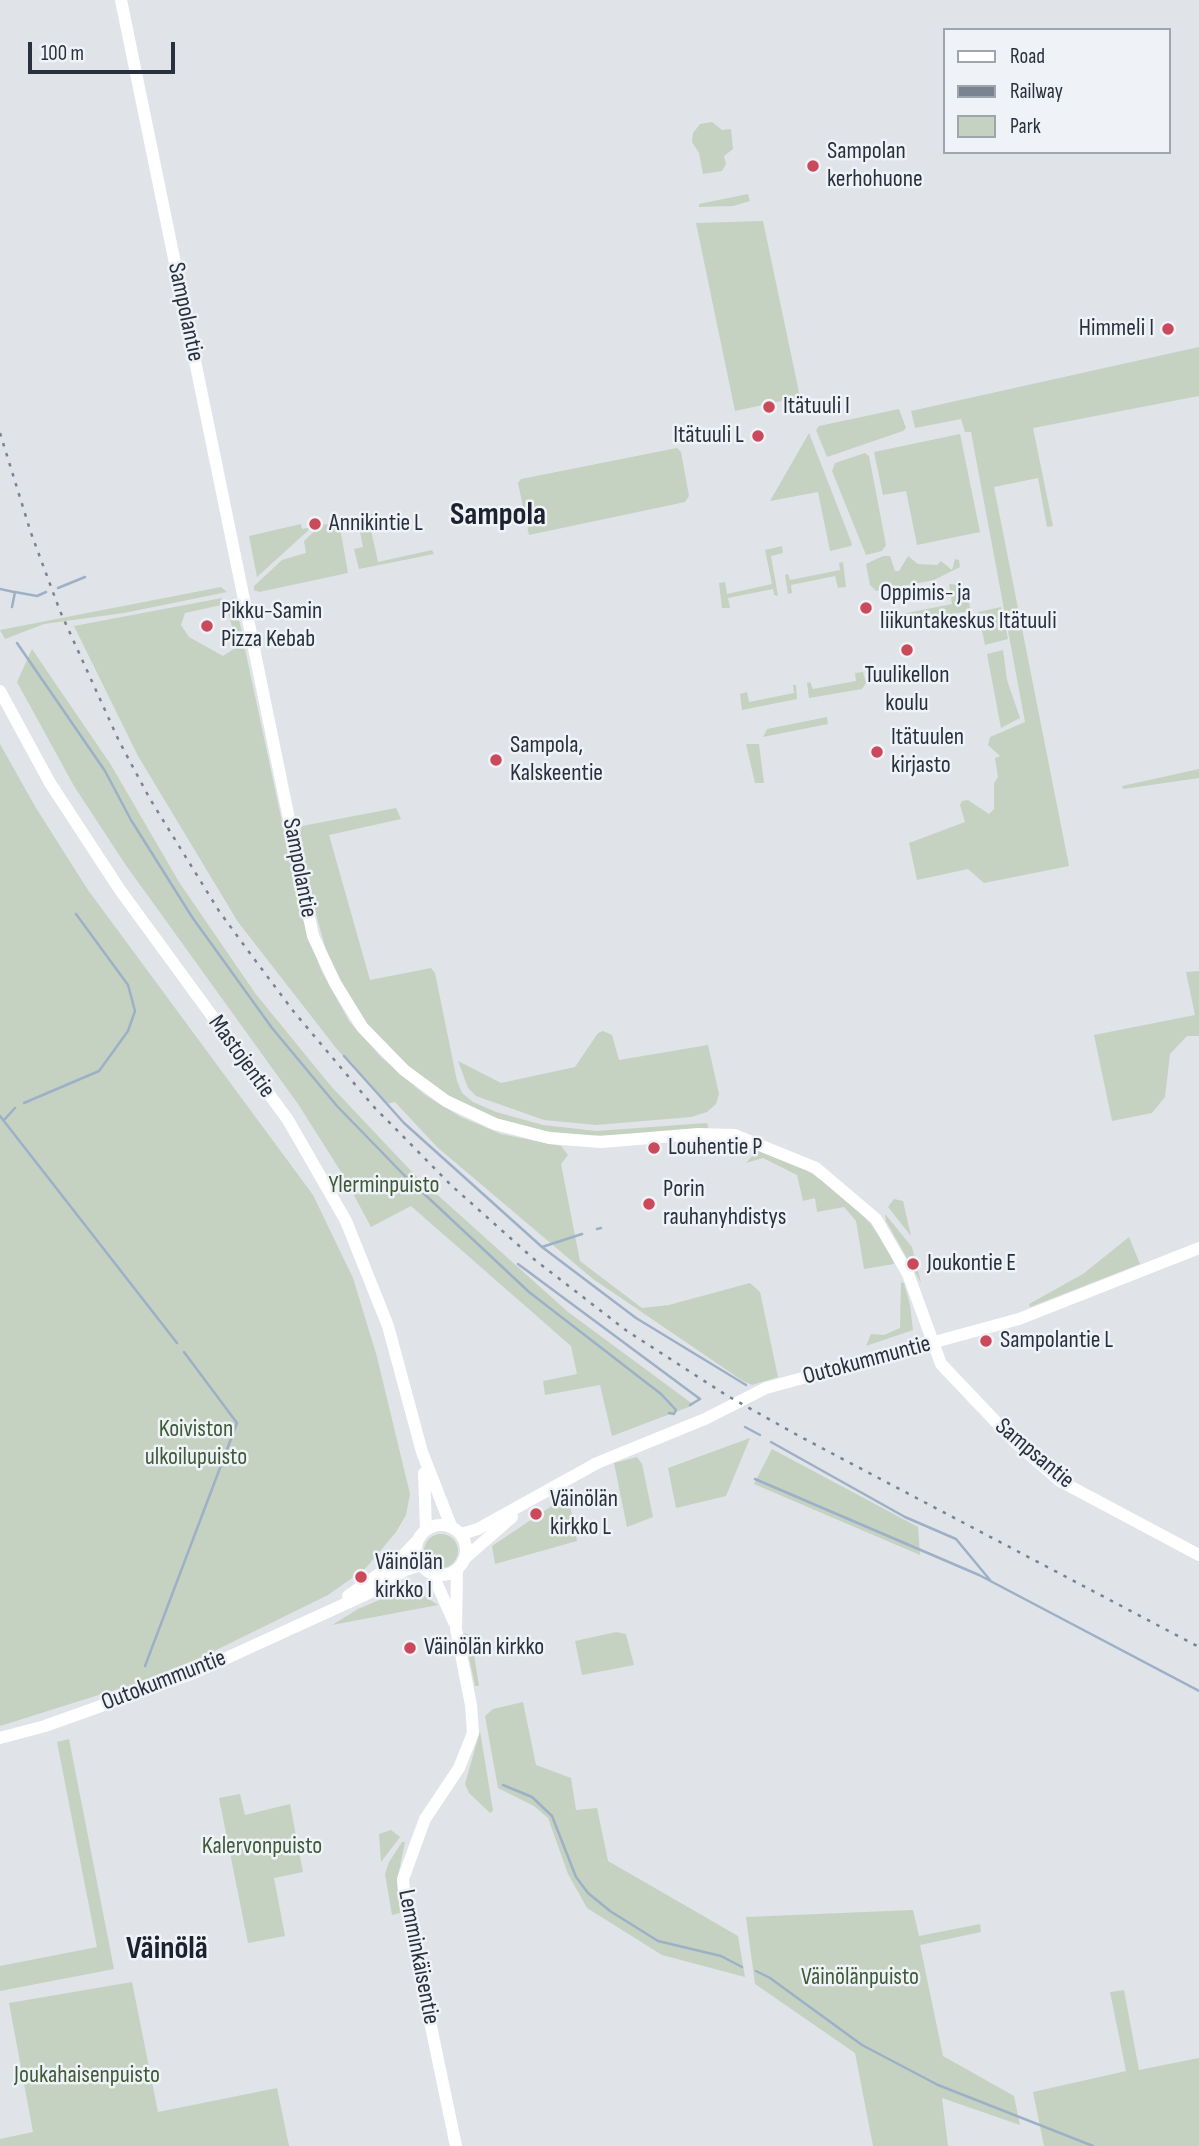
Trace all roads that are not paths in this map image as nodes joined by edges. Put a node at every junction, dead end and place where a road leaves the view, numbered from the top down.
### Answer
1 (121, 0) edge
2 (0, 691) edge
3 (1199, 1248) edge
4 (932, 1344) junction
5 (422, 1452) junction
6 (543, 1493) junction
7 (456, 1530) junction
8 (422, 1535) junction
9 (1199, 1555) edge
10 (461, 1564) junction
11 (426, 1569) junction
12 (325, 1613) junction
13 (456, 1629) junction
14 (0, 1738) edge
15 (456, 2146) edge

1 - 4 street, Sampolantie
2 - 5 street, Mastojentie
3 - 4 street, Outokummuntie
4 - 6 street, Outokummuntie
4 - 9 street, Sampsantie
5 - 7 street, Mastojentie
5 - 8 street, Mastojentie
6 - 7 street, Outokummuntie
6 - 10 street, Outokummuntie
7 - 8 street
7 - 10 street
8 - 11 street
8 - 12 street, Outokummuntie
10 - 11 street
10 - 13 street
11 - 12 street, Outokummuntie
11 - 13 street
12 - 14 street, Outokummuntie
13 - 15 street, Lemminkäisentie

